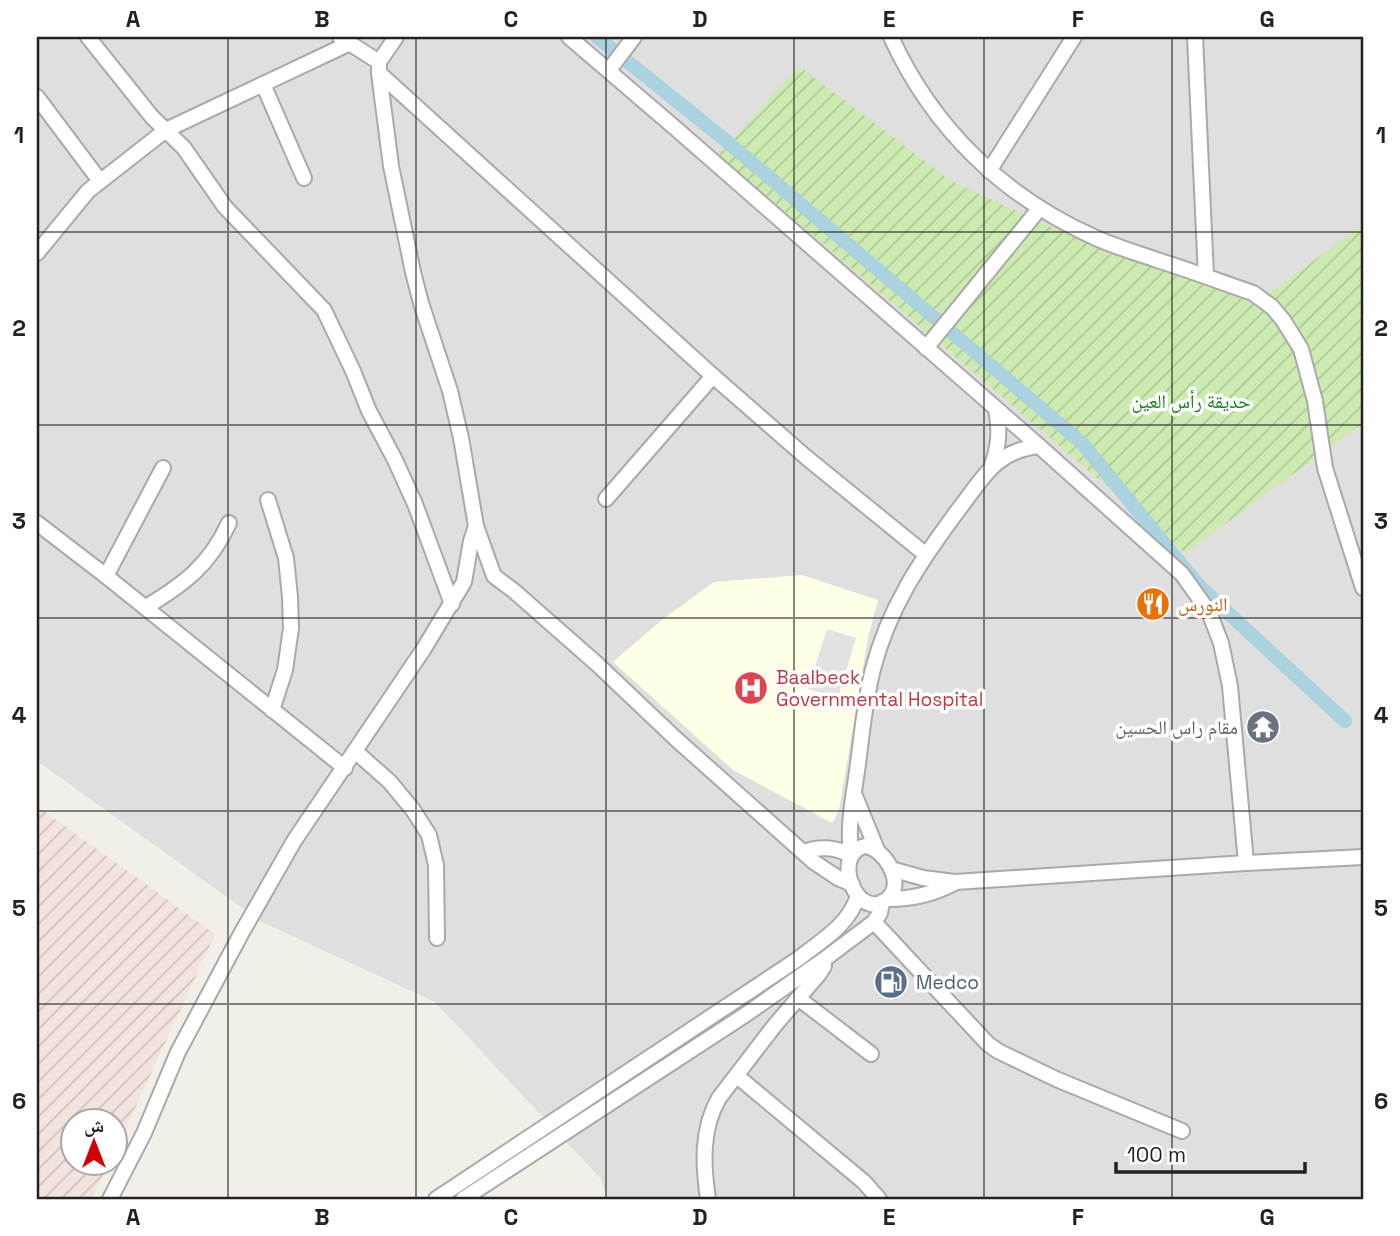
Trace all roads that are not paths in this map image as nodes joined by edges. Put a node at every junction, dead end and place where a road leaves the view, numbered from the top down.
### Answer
1 (88, 37) edge
2 (396, 37) edge
3 (569, 37) edge
4 (891, 37) edge
5 (1074, 37) edge
6 (1195, 37) edge
7 (632, 39) edge
8 (345, 40) edge
9 (379, 67) junction
10 (609, 71) junction
11 (263, 84) junction
12 (37, 97) edge
13 (166, 130) junction
14 (989, 171) junction
15 (304, 178) dead end
16 (100, 181) junction
17 (1039, 208) junction
18 (37, 253) edge
19 (1206, 276) junction
20 (930, 344) junction
21 (713, 376) junction
22 (996, 410) junction
23 (1040, 446) junction
24 (992, 465) junction
25 (163, 467) dead end
26 (606, 499) dead end
27 (268, 500) dead end
28 (37, 523) edge
29 (229, 523) dead end
30 (476, 526) junction
31 (925, 554) junction
32 (106, 576) junction
33 (494, 576) junction
34 (464, 582) junction
35 (1363, 588) edge
36 (452, 604) junction
37 (146, 607) junction
38 (272, 710) junction
39 (355, 751) junction
40 (345, 768) junction
41 (854, 795) junction
42 (850, 818) junction
43 (819, 848) junction
44 (877, 850) junction
45 (803, 852) junction
46 (851, 855) junction
47 (1363, 857) edge
48 (1246, 863) junction
49 (891, 869) junction
50 (955, 882) junction
51 (855, 890) junction
52 (885, 901) junction
53 (874, 922) junction
54 (437, 938) dead end
55 (812, 948) junction
56 (822, 961) junction
57 (798, 998) junction
58 (659, 1052) junction
59 (871, 1054) dead end
60 (668, 1065) junction
61 (737, 1076) junction
62 (1182, 1131) dead end
63 (110, 1199) edge
64 (436, 1199) edge
65 (463, 1199) edge
66 (708, 1199) edge
67 (879, 1199) edge

1 - 13 street
2 - 9 street
3 - 10 street
4 - 14 street
5 - 14 street
6 - 19 street
7 - 10 street
8 - 9 street
8 - 11 street
9 - 21 street
9 - 30 street
10 - 20 street
11 - 13 street
11 - 15 street
12 - 16 street
13 - 16 street
13 - 36 street
14 - 17 street
16 - 18 street
17 - 19 street
17 - 20 street
19 - 35 street
20 - 22 street
21 - 26 street
21 - 31 street
22 - 23 street
22 - 24 street
23 - 24 street
23 - 48 street
24 - 31 street
25 - 32 street
27 - 38 street
28 - 32 street
29 - 37 street
30 - 33 street
30 - 34 street
31 - 41 street
32 - 37 street
33 - 34 street
33 - 45 street
34 - 36 street
36 - 39 street
37 - 38 street
38 - 40 street
39 - 40 street
39 - 54 street
40 - 63 street
41 - 42 street
41 - 44 street
42 - 43 street
42 - 46 street
43 - 45 street
43 - 46 street
44 - 46 street
44 - 49 street
45 - 51 street
46 - 51 street
47 - 48 street
48 - 50 street
49 - 50 street
49 - 52 street
50 - 52 street
51 - 52 street
51 - 55 street
52 - 53 street
53 - 56 street
53 - 62 street
55 - 56 street
55 - 58 street
56 - 57 street
56 - 60 street
57 - 59 street
57 - 61 street
58 - 60 street
58 - 64 street
60 - 65 street
61 - 66 street
61 - 67 street

